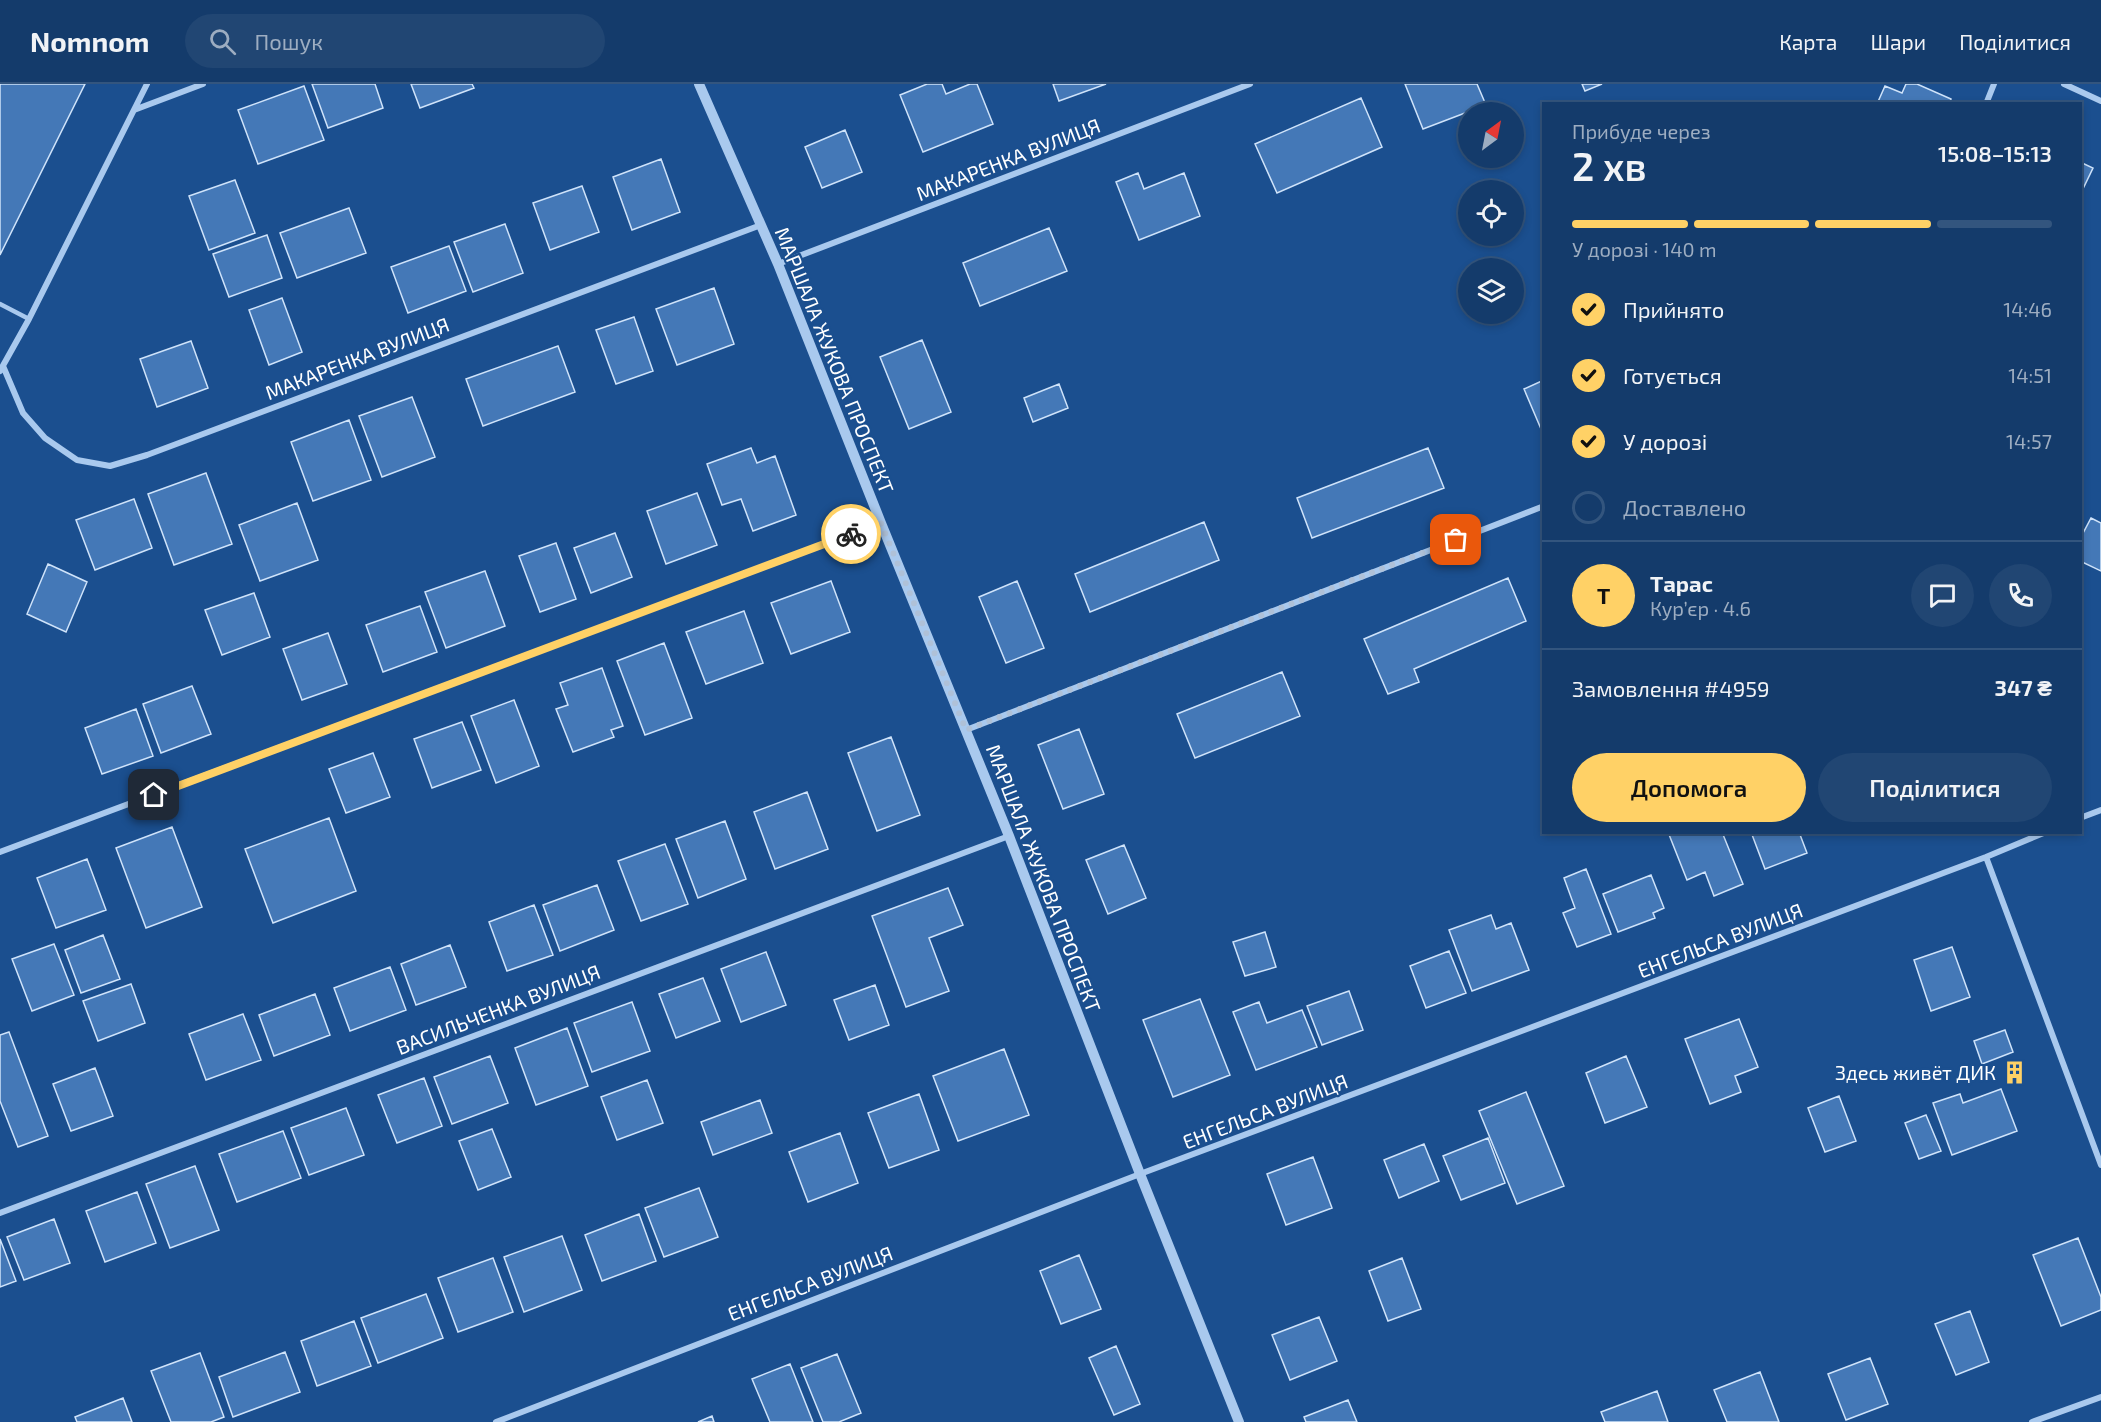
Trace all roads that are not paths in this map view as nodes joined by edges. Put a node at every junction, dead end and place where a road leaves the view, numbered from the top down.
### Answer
1 (147, 84) edge
2 (203, 84) edge
3 (699, 84) edge
4 (1250, 84) edge
5 (1994, 84) edge
6 (2064, 84) edge
7 (2101, 101) edge
8 (1987, 102) edge
9 (134, 110) junction
10 (762, 225) junction
11 (778, 264) junction
12 (0, 304) edge
13 (29, 319) junction
14 (1, 369) edge
15 (1542, 507) edge
16 (881, 523) junction
17 (966, 730) junction
18 (2101, 810) edge
19 (2082, 817) edge
20 (2041, 834) edge
21 (1009, 836) junction
22 (0, 852) edge
23 (1986, 857) junction
24 (2101, 1165) edge
25 (1140, 1174) junction
26 (0, 1213) edge
27 (2101, 1396) edge
28 (496, 1422) edge
29 (1239, 1422) edge
30 (2031, 1422) edge

1 - 9 street
2 - 9 street
3 - 10 street, МАРШАЛА ЖУКОВА ПРОСПЕКТ
4 - 11 street, МАКАРЕНКА ВУЛИЦЯ
5 - 8 street
6 - 7 street
9 - 13 street
10 - 11 street, МАРШАЛА ЖУКОВА ПРОСПЕКТ
10 - 14 street, МАКАРЕНКА ВУЛИЦЯ
11 - 16 street, МАРШАЛА ЖУКОВА ПРОСПЕКТ
12 - 13 lane
13 - 14 street
15 - 17 street
16 - 17 street, МАРШАЛА ЖУКОВА ПРОСПЕКТ
16 - 22 street
17 - 21 street, МАРШАЛА ЖУКОВА ПРОСПЕКТ
18 - 19 street
20 - 23 street, ЕНГЕЛЬСА ВУЛИЦЯ
21 - 25 street, МАРШАЛА ЖУКОВА ПРОСПЕКТ
21 - 26 street, ВАСИЛЬЧЕНКА ВУЛИЦЯ
23 - 24 street
23 - 25 street, ЕНГЕЛЬСА ВУЛИЦЯ
25 - 28 street, ЕНГЕЛЬСА ВУЛИЦЯ
25 - 29 street, МАРШАЛА ЖУКОВА ПРОСПЕКТ
27 - 30 street

